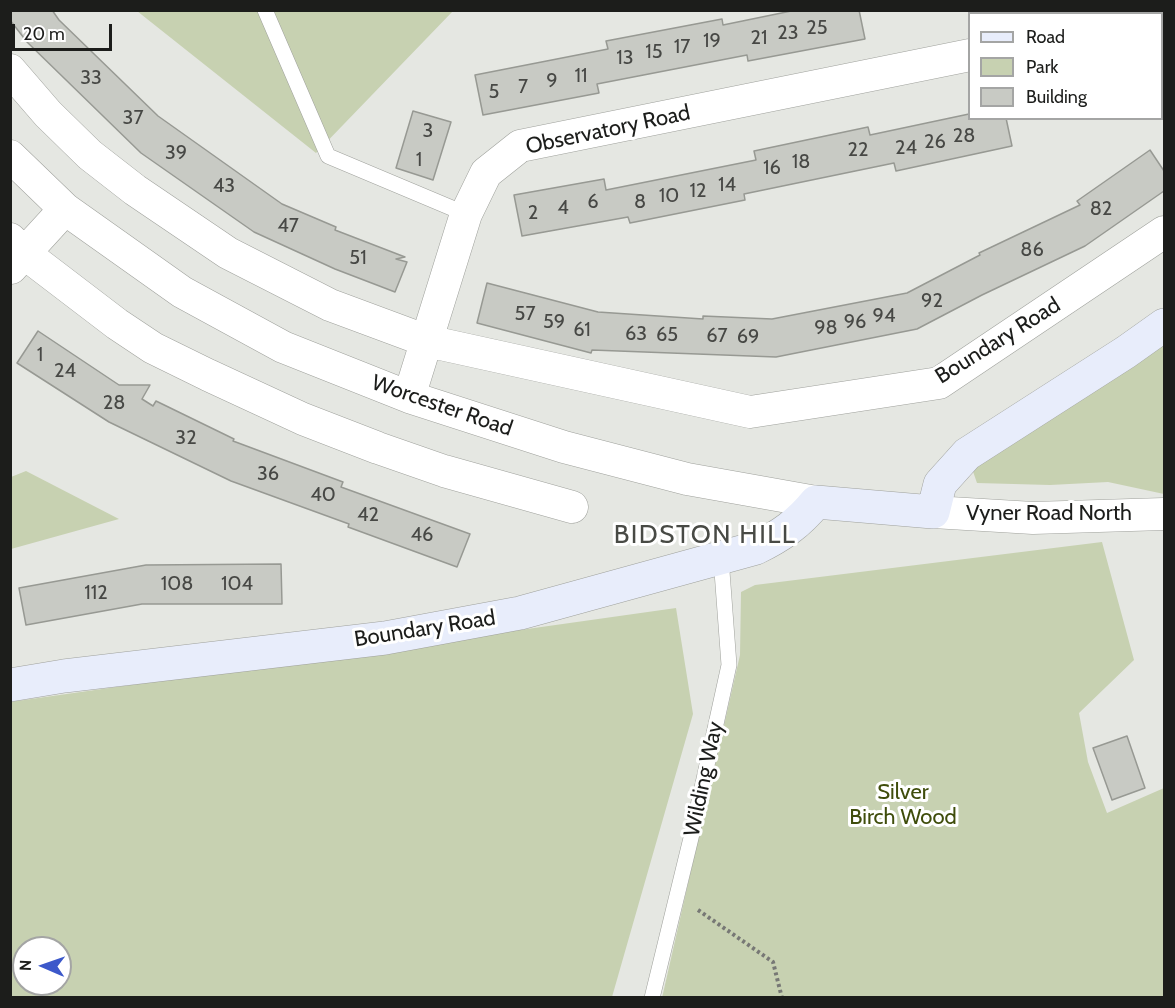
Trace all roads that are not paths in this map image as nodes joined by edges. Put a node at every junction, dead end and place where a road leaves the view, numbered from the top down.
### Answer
1 (265, 10) edge
2 (968, 55) edge
3 (10, 70) edge
4 (10, 156) edge
5 (64, 209) junction
6 (466, 214) junction
7 (1164, 232) edge
8 (15, 253) edge
9 (1164, 325) edge
10 (428, 341) junction
11 (409, 397) junction
12 (816, 502) junction
13 (572, 507) dead end
14 (933, 513) junction
15 (1164, 514) edge
16 (721, 558) junction
17 (10, 685) edge
18 (652, 998) edge

1 - 6 lane
2 - 6 street, Observatory Road
3 - 10 street
4 - 5 street, Worcester Road
5 - 8 street
5 - 11 street, Worcester Road
6 - 10 street, Observatory Road
7 - 10 street, Boundary Road
8 - 13 street
9 - 14 main road
10 - 11 street, Observatory Road
11 - 12 street, Worcester Road
12 - 14 main road, Worcester Road
12 - 16 main road, Boundary Road
14 - 15 street, Vyner Road North
16 - 17 main road, Boundary Road
16 - 18 lane, Wilding Way

